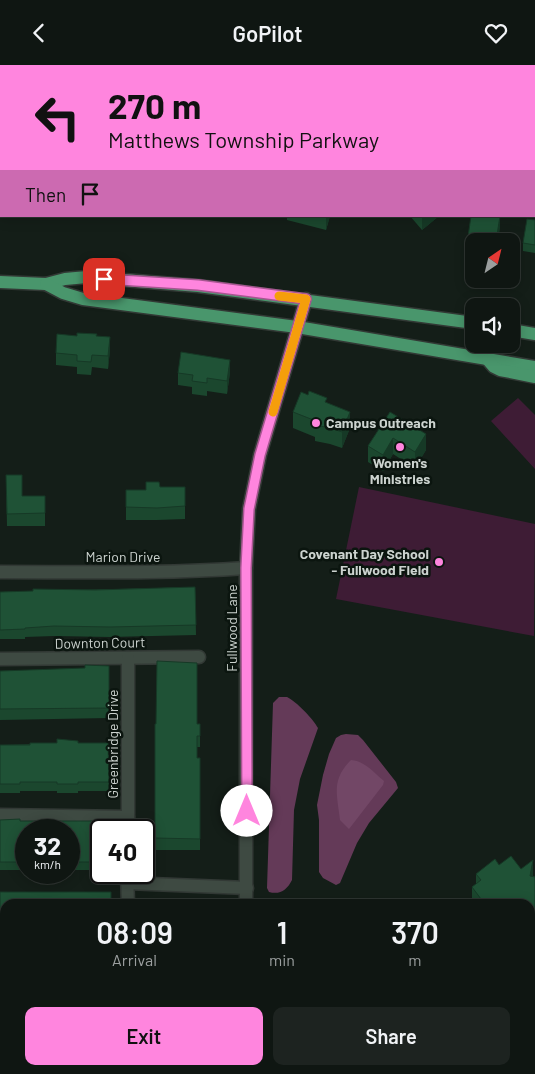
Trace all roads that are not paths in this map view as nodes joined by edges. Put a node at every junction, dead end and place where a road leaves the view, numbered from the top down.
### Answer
1 (0, 282) edge
2 (46, 284) junction
3 (306, 299) junction
4 (465, 322) edge
5 (297, 327) junction
6 (520, 332) edge
7 (535, 334) edge
8 (486, 358) junction
9 (535, 367) edge
10 (535, 377) edge
11 (246, 568) junction
12 (0, 572) edge
13 (200, 657) dead end
14 (128, 658) junction
15 (0, 659) edge
16 (0, 815) edge
17 (128, 819) edge
18 (90, 821) edge
19 (155, 880) edge
20 (128, 884) edge
21 (246, 888) junction
22 (128, 899) edge
23 (246, 899) edge

1 - 2 main road
2 - 3 main road
2 - 5 main road
3 - 4 main road
3 - 5 street, Fullwood Lane
5 - 8 main road
5 - 11 street, Fullwood Lane
6 - 7 main road
8 - 9 main road
8 - 10 main road
11 - 12 street, Marion Drive
11 - 21 street, Fullwood Lane
13 - 14 street, Downton Court
14 - 15 street, Downton Court
14 - 17 street, Greenbridge Drive
16 - 18 street
19 - 21 street
20 - 22 street
21 - 23 street, Fullwood Lane

